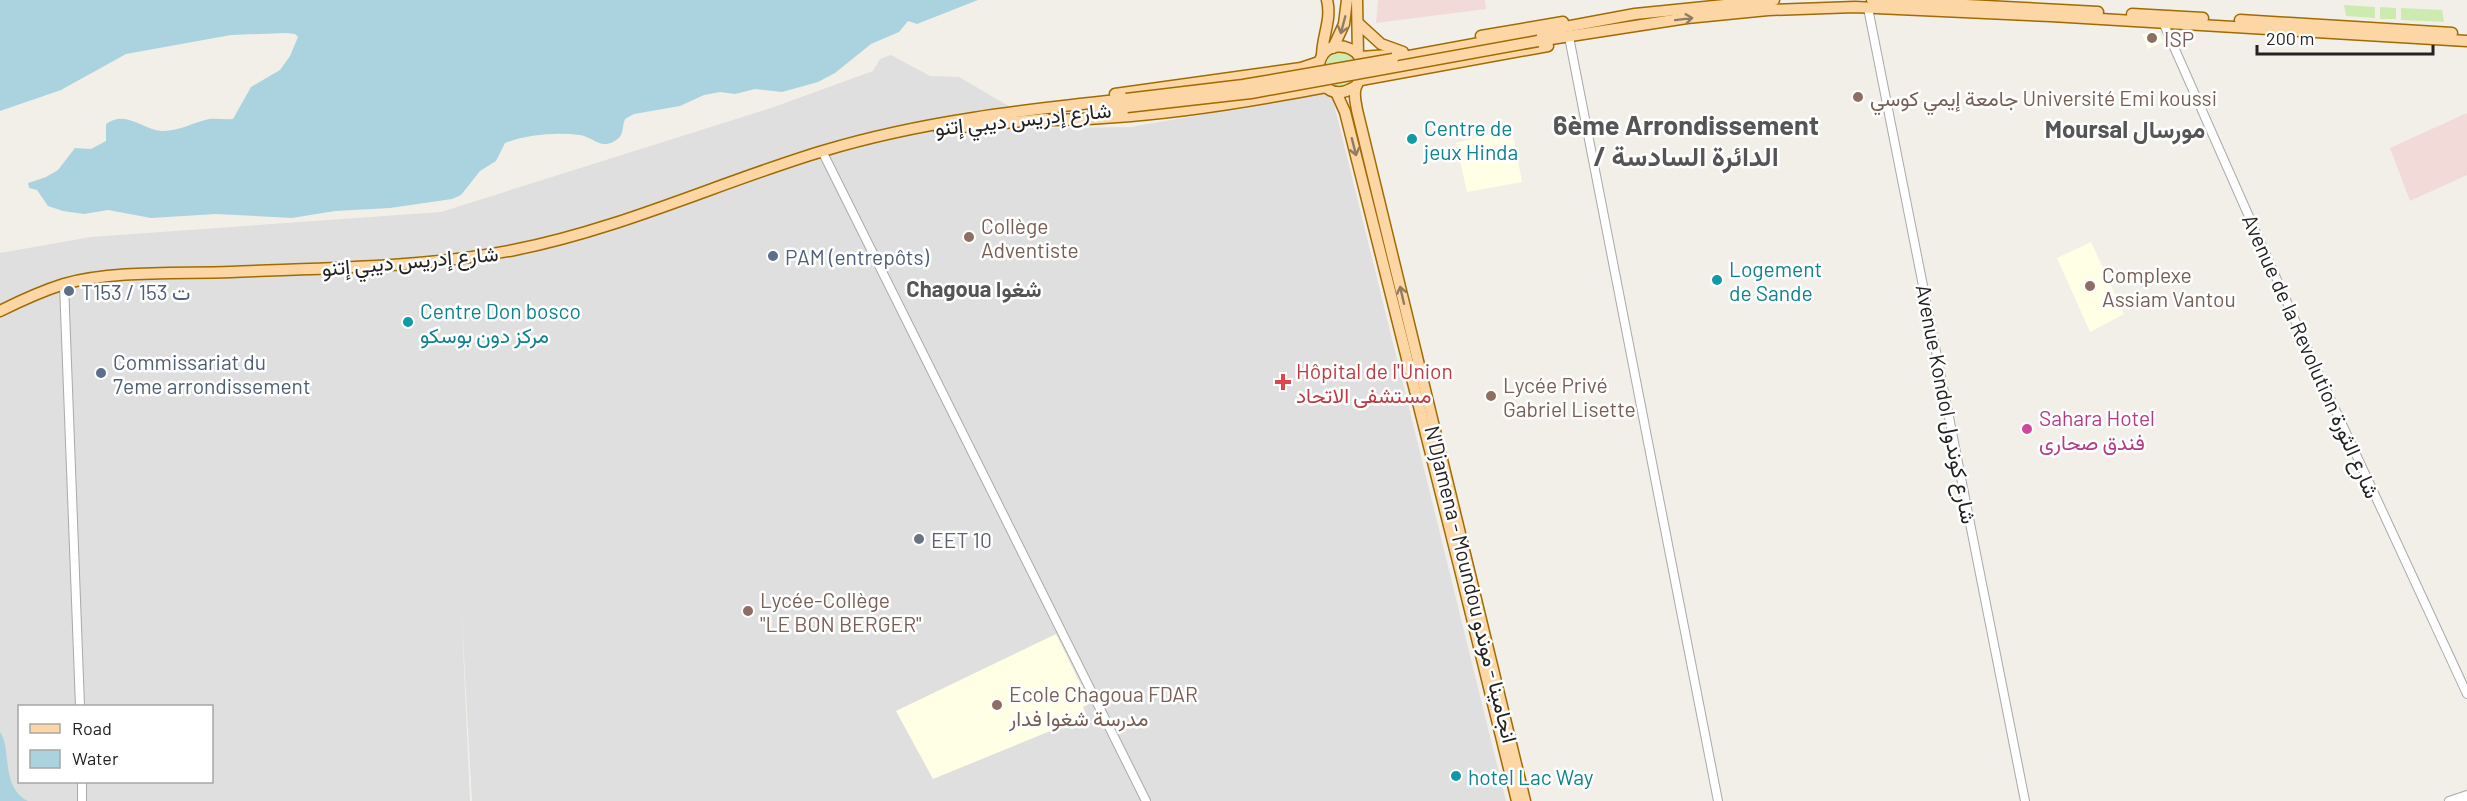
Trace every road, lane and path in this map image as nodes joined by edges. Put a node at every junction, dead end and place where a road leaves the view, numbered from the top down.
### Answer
1 (1328, 0) edge
2 (1347, 0) edge
3 (1357, 0) edge
4 (1774, 0) edge
5 (1870, 4) edge
6 (1635, 14) junction
7 (2162, 20) junction
8 (1358, 23) junction
9 (1626, 27) junction
10 (2467, 33) edge
11 (1537, 37) junction
12 (2467, 41) edge
13 (1570, 42) junction
14 (1333, 48) junction
15 (1403, 52) junction
16 (1359, 56) junction
17 (1321, 59) junction
18 (1359, 83) junction
19 (1331, 89) junction
20 (1040, 114) junction
21 (822, 151) junction
22 (64, 284) junction
23 (0, 311) edge
24 (2467, 694) edge
25 (80, 705) edge
26 (82, 783) edge
27 (2467, 795) edge
28 (82, 801) edge
29 (1146, 801) edge
30 (1517, 801) edge
31 (1525, 801) edge
32 (1718, 801) edge
33 (2025, 801) edge
34 (2448, 801) edge

1 - 17 main road
2 -> 14 main road
3 - 8 main road
4 - 6 main road
5 - 7 main road
9 -> 5 main road
5 - 33 street, Avenue Kondol شارع كوندول
6 - 11 main road
6 - 15 main road
7 - 10 main road
7 - 12 main road
7 - 24 street, Avenue de la Revolution شارع الثورة
8 - 15 main road
8 - 16 main road
9 - 11 main road
9 - 13 main road
11 - 20 main road, شارع إدريس ديبي إتنو, bridge
13 - 18 main road
13 - 32 street
14 - 16 main road
14 - 17 main road
15 - 16 main road
16 - 18 main road
17 - 19 main road
17 - 20 main road
18 - 19 main road
31 -> 18 main road, N'Djamena - Moundou انجامينا - موندو
19 - 20 main road
19 -> 30 main road, N'Djamena - Moundou انجامينا - موندو
20 - 21 main road, شارع إدريس ديبي إتنو
21 - 22 main road, شارع إدريس ديبي إتنو
21 - 29 street
22 - 23 main road, شارع إدريس ديبي إتنو
22 - 25 street
26 - 28 street
27 - 34 street

